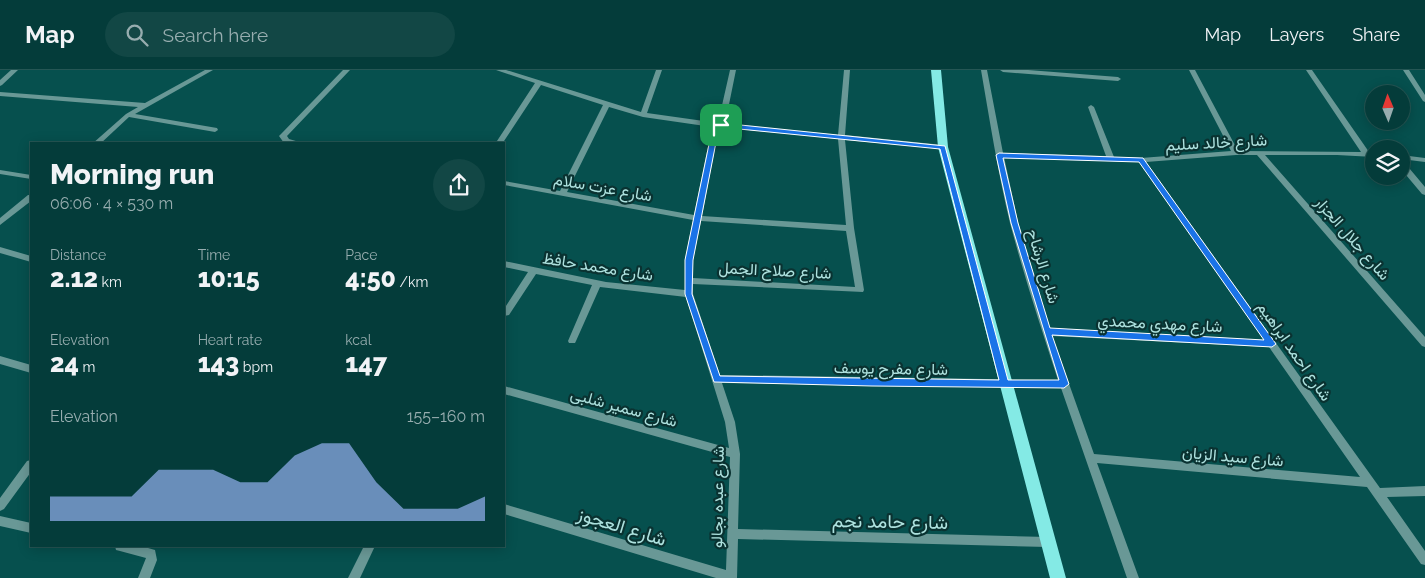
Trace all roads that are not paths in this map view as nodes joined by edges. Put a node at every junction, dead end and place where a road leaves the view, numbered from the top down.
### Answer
1 (15, 70) edge
2 (210, 70) edge
3 (347, 70) edge
4 (499, 70) edge
5 (659, 70) edge
6 (733, 70) edge
7 (847, 70) edge
8 (936, 70) edge
9 (984, 70) edge
10 (1003, 70) edge
11 (1192, 70) edge
12 (1309, 70) edge
13 (1406, 70) edge
14 (1118, 79) dead end
15 (538, 83) junction
16 (0, 84) edge
17 (0, 94) edge
18 (1425, 100) edge
19 (607, 104) junction
20 (144, 105) junction
21 (1091, 107) dead end
22 (128, 115) junction
23 (644, 115) junction
24 (718, 125) junction
25 (215, 130) dead end
26 (841, 137) junction
27 (97, 142) edge
28 (292, 142) edge
29 (499, 142) edge
30 (943, 147) junction
31 (1365, 148) edge
32 (1236, 153) junction
33 (1259, 153) junction
34 (999, 155) junction
35 (1365, 155) edge
36 (1410, 158) edge
37 (1111, 160) junction
38 (1141, 160) junction
39 (1425, 160) edge
40 (0, 172) edge
41 (1410, 174) edge
42 (30, 177) edge
43 (505, 183) edge
44 (1425, 192) edge
45 (563, 193) junction
46 (30, 198) edge
47 (698, 218) junction
48 (0, 222) edge
49 (850, 228) junction
50 (0, 250) edge
51 (30, 259) edge
52 (505, 264) edge
53 (534, 270) junction
54 (688, 281) junction
55 (597, 283) junction
56 (688, 294) junction
57 (506, 313) dead end
58 (1047, 332) junction
59 (572, 341) dead end
60 (1425, 343) edge
61 (1272, 344) junction
62 (0, 360) edge
63 (30, 369) edge
64 (717, 379) junction
65 (1005, 384) junction
66 (1064, 384) junction
67 (505, 390) edge
68 (736, 454) junction
69 (1092, 458) junction
70 (30, 465) edge
71 (1371, 483) junction
72 (1425, 491) edge
73 (1377, 493) junction
74 (0, 506) edge
75 (505, 509) edge
76 (0, 521) edge
77 (30, 528) edge
78 (732, 534) junction
79 (1048, 542) junction
80 (124, 547) edge
81 (370, 547) edge
82 (1425, 560) edge
83 (144, 578) edge
84 (354, 578) edge
85 (731, 578) edge
86 (1058, 578) edge
87 (1134, 578) edge

1 - 16 street
2 - 20 street
3 - 28 street
4 - 15 street
5 - 23 street
6 - 24 street, شارع عبده بجالو
7 - 26 street
8 - 30 main road
9 - 34 street, شارع الرشاح
10 - 14 street
11 - 32 street
12 - 31 street
13 - 18 street
15 - 19 street
15 - 29 street
17 - 20 street
19 - 23 street
19 - 45 street
20 - 22 street
21 - 37 street
22 - 25 street
22 - 27 street
23 - 24 street
24 - 26 street
24 - 47 street, شارع عبده بجالو
26 - 30 street
26 - 49 street
30 - 65 main road
32 - 33 street, شارع خالد سليم
32 - 38 street, شارع خالد سليم
33 - 35 street, شارع خالد سليم
33 - 60 street, شارع جلال الجزار
34 - 37 street, شارع خالد سليم
34 - 58 street, شارع الرشاح
36 - 39 street
37 - 38 street, شارع خالد سليم
38 - 61 street, شارع احمد ابراهيم
40 - 42 street
41 - 44 street
43 - 45 street, شارع عزت سلام
45 - 47 street, شارع عزت سلام
46 - 48 street
47 - 49 street
47 - 54 street, شارع عبده بجالو
49 - 54 street, شارع صلاح الجمل
50 - 51 street
52 - 53 street, شارع محمد حافظ
53 - 55 street, شارع محمد حافظ
53 - 57 street
54 - 56 street, شارع عبده بجالو
55 - 56 street, شارع محمد حافظ
55 - 59 street
56 - 64 street, شارع عبده بجالو
58 - 61 street, شارع مهدي محمدي
58 - 66 street, شارع الرشاح
61 - 71 street, شارع احمد ابراهيم
62 - 63 street
64 - 65 street, شارع مفرح يوسف
64 - 68 street, شارع عبده بجالو
65 - 66 street, شارع مفرح يوسف
65 - 79 main road
66 - 69 street, شارع الرشاح
67 - 68 street, شارع سمير شلبى
68 - 78 street, شارع عبده بجالو
69 - 71 street, شارع سيد الزيان
69 - 87 street, شارع الرشاح
70 - 74 street
71 - 73 street, شارع احمد ابراهيم
72 - 73 street
73 - 82 street, شارع احمد ابراهيم
75 - 85 street, شارع العجوز
76 - 77 street
78 - 79 street, شارع حامد نجم
78 - 85 street, شارع عبده بجالو
79 - 86 main road
80 - 83 street
81 - 84 street

